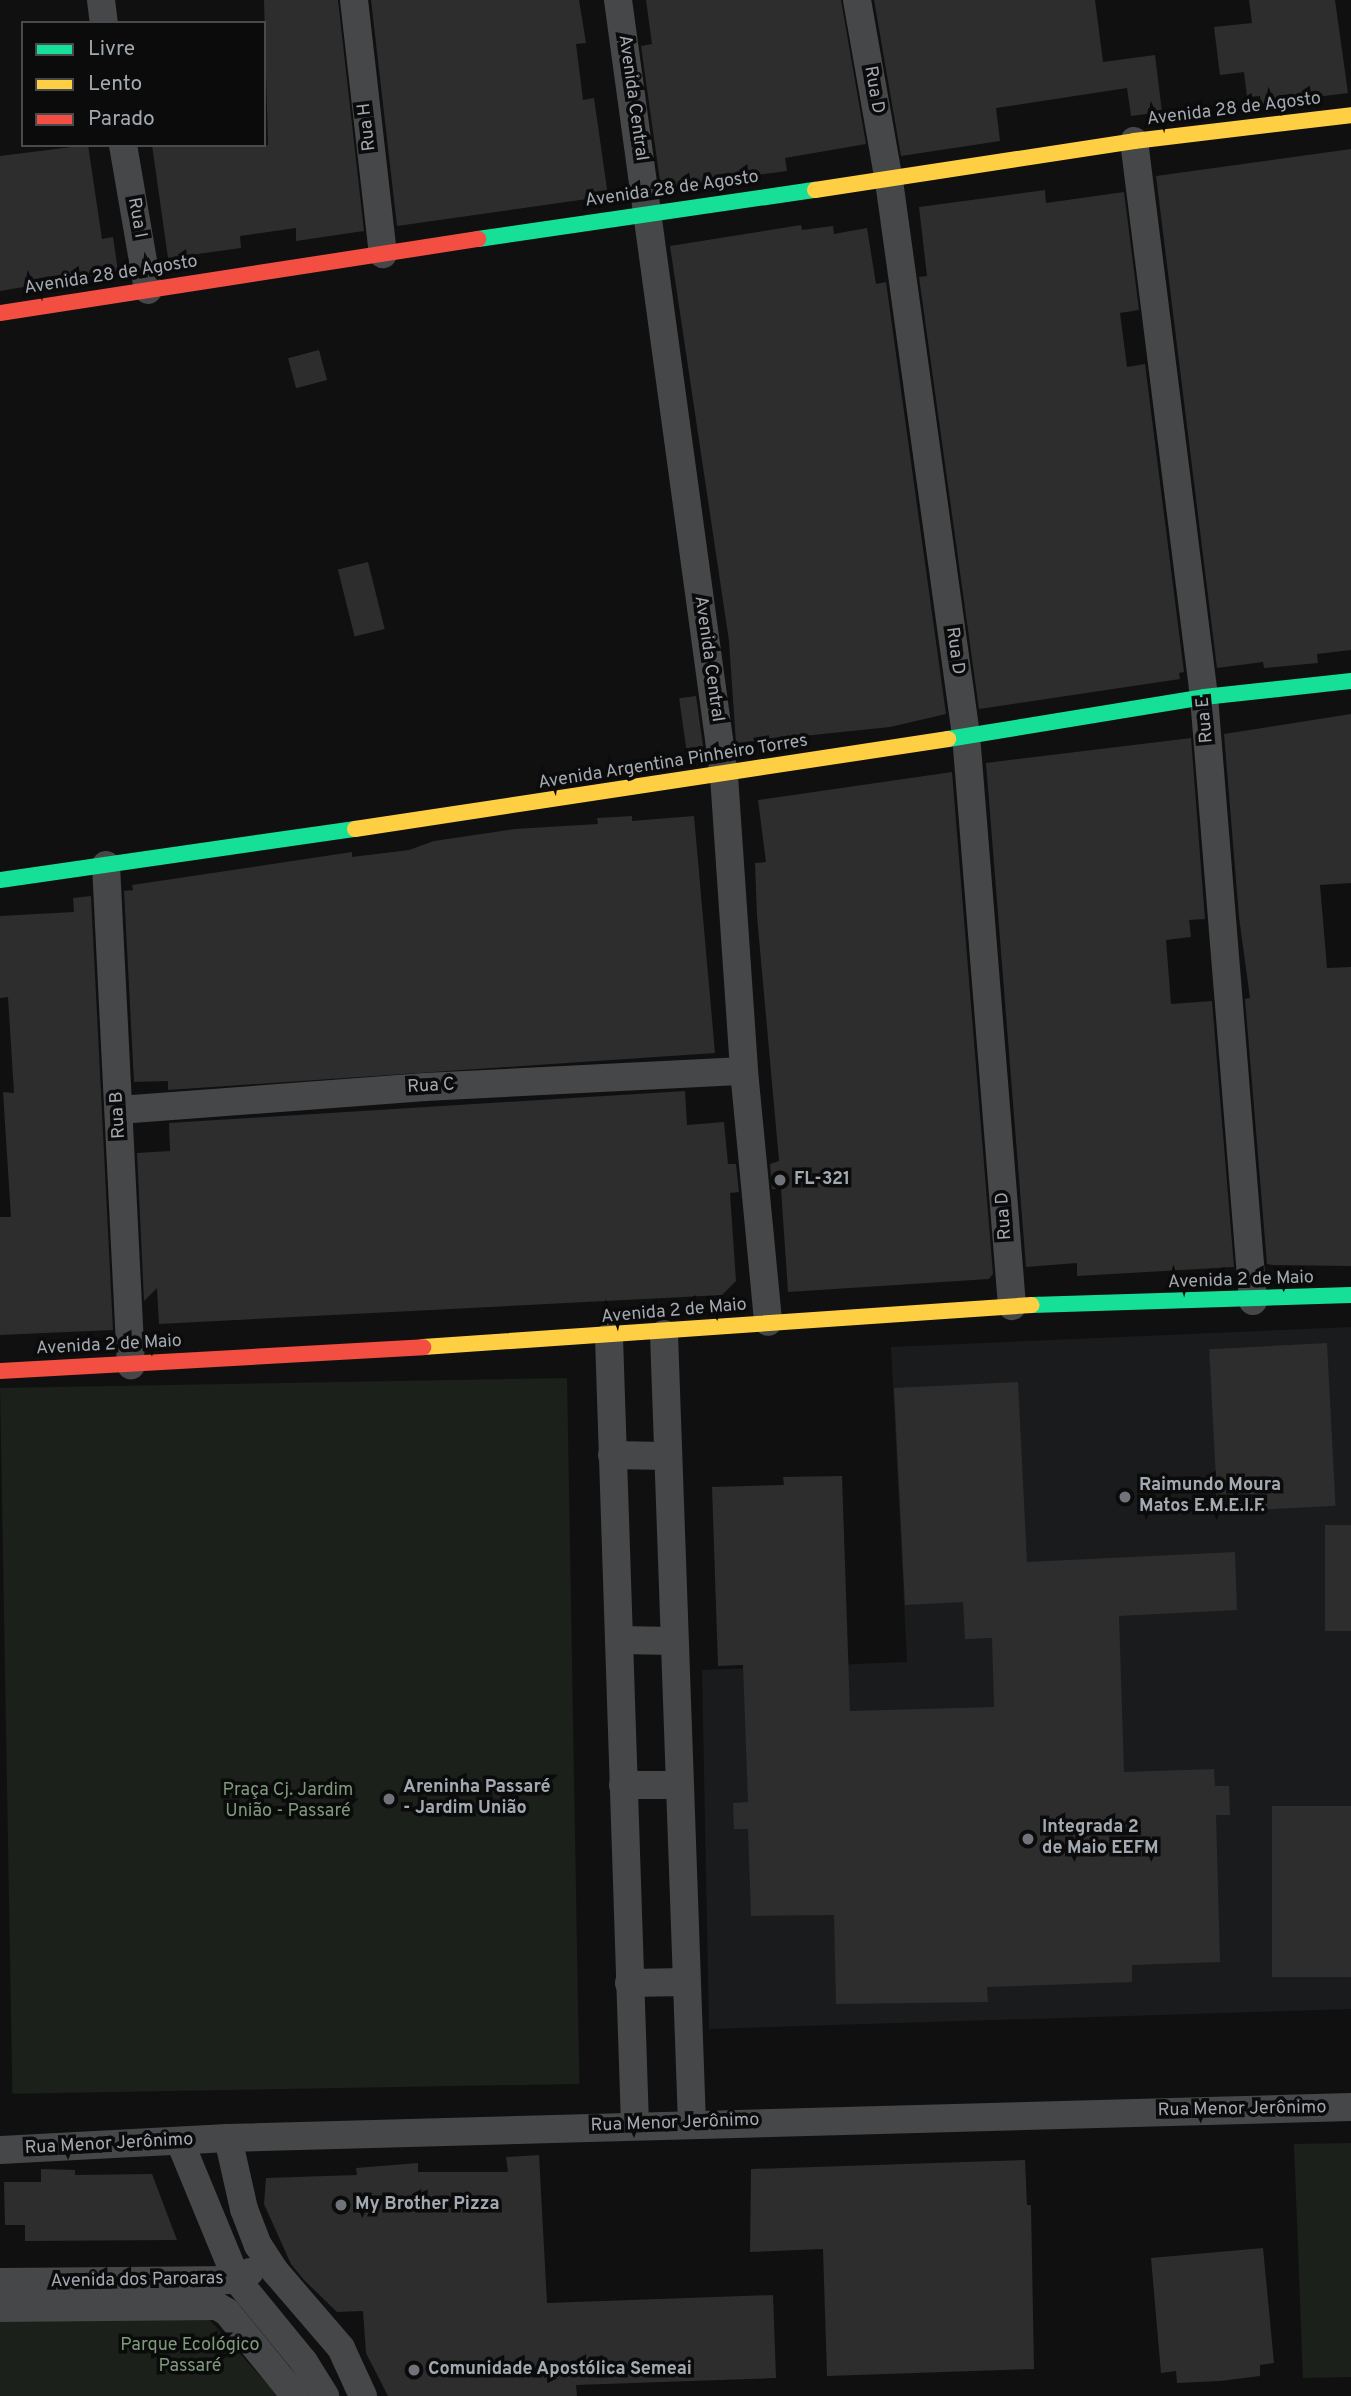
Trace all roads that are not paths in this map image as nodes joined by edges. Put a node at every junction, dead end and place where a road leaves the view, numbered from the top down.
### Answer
1 (101, 0) edge
2 (354, 0) edge
3 (618, 0) edge
4 (857, 0) edge
5 (104, 21) edge
6 (1351, 115) edge
7 (1134, 141) junction
8 (124, 147) edge
9 (889, 181) junction
10 (648, 212) junction
11 (383, 254) junction
12 (148, 290) junction
13 (0, 313) edge
14 (1351, 681) edge
15 (1204, 697) junction
16 (966, 735) junction
17 (724, 776) junction
18 (106, 865) junction
19 (0, 880) edge
20 (744, 1071) junction
21 (119, 1110) junction
22 (1351, 1295) edge
23 (1253, 1301) junction
24 (1012, 1307) junction
25 (768, 1322) junction
26 (664, 1334) junction
27 (609, 1337) junction
28 (131, 1365) junction
29 (0, 1371) edge
30 (612, 1455) junction
31 (668, 1456) junction
32 (618, 1640) junction
33 (674, 1641) junction
34 (623, 1785) junction
35 (679, 1785) junction
36 (686, 1982) junction
37 (629, 1983) junction
38 (1351, 2107) edge
39 (692, 2123) junction
40 (635, 2125) junction
41 (228, 2138) junction
42 (180, 2142) junction
43 (0, 2150) edge
44 (267, 2260) junction
45 (237, 2280) junction
46 (0, 2282) edge
47 (0, 2308) edge
48 (295, 2396) edge
49 (325, 2396) edge
50 (363, 2396) edge

1 - 5 street
2 - 11 street, Rua H
3 - 10 street, Avenida Central
4 - 9 street, Rua D
6 - 7 street, Avenida 28 de Agosto
7 - 9 street, Avenida 28 de Agosto
7 - 15 street, Rua E
8 - 12 street, Rua I
9 - 10 street, Avenida 28 de Agosto
9 - 16 street, Rua D
10 - 11 street, Avenida 28 de Agosto
10 - 17 street, Avenida Central
11 - 12 street, Avenida 28 de Agosto
12 - 13 street, Avenida 28 de Agosto
14 - 15 street, Avenida Argentina Pinheiro Torres
15 - 16 street, Avenida Argentina Pinheiro Torres
15 - 23 street, Rua E
16 - 17 street, Avenida Argentina Pinheiro Torres
16 - 24 street, Rua D
17 - 18 street, Avenida Argentina Pinheiro Torres
17 - 20 street, Avenida Central
18 - 19 street, Avenida Argentina Pinheiro Torres
18 - 21 street, Rua B
20 - 21 street, Rua C
20 - 25 street, Avenida Central
21 - 28 street, Rua B
22 - 23 street, Avenida 2 de Maio
23 - 24 street, Avenida 2 de Maio
24 - 25 street, Avenida 2 de Maio
25 - 26 street, Avenida 2 de Maio
26 - 27 street, Avenida 2 de Maio
26 - 31 street
27 - 28 street, Avenida 2 de Maio
27 - 30 street
28 - 29 street, Avenida 2 de Maio
30 - 31 street
30 - 32 street
31 - 33 street
32 - 33 street
32 - 34 street
33 - 35 street
34 - 35 street
34 - 37 street
35 - 36 street
36 - 37 street
36 - 39 street
37 - 40 street
38 - 39 street, Rua Menor Jerônimo
39 - 40 street, Rua Menor Jerônimo
40 - 41 street, Rua Menor Jerônimo
41 - 42 street, Rua Menor Jerônimo
41 - 44 street
42 - 43 street, Rua Menor Jerônimo
42 - 45 street
44 - 45 street, Avenida dos Paroaras
44 - 50 street
45 - 46 street, Avenida dos Paroaras
45 - 49 street
47 - 48 street

